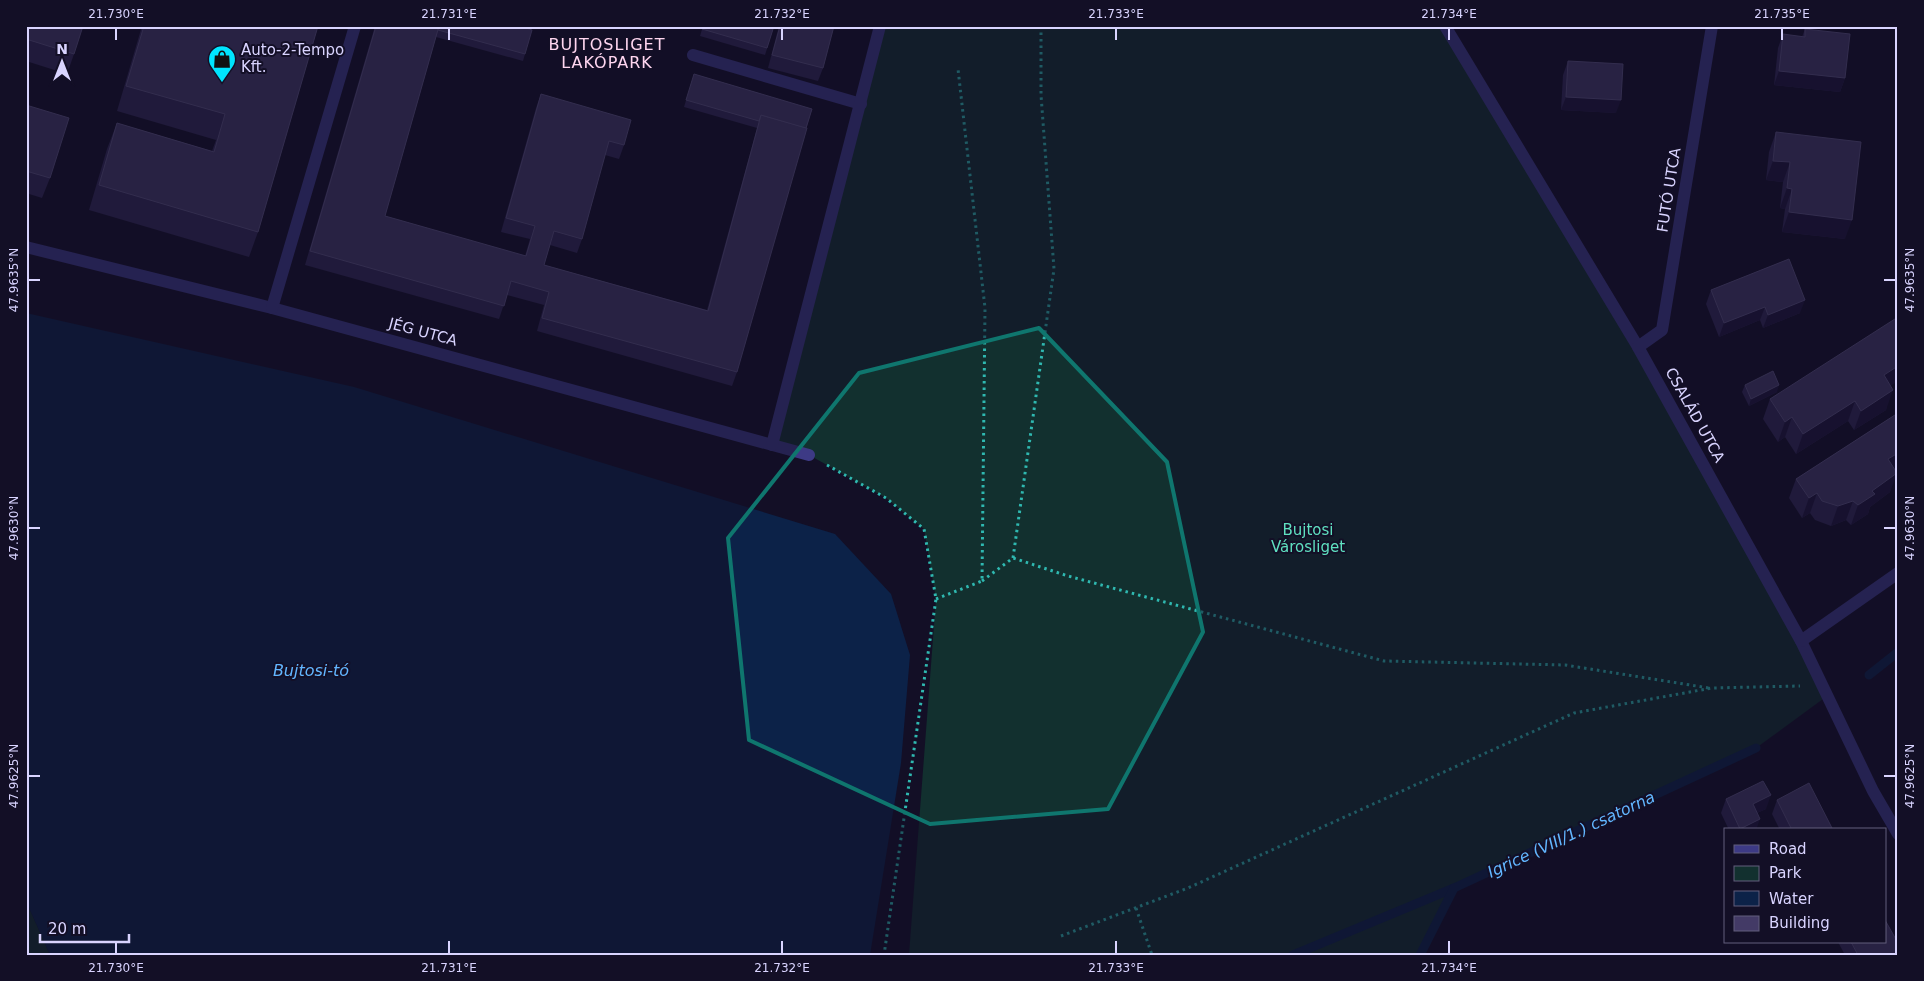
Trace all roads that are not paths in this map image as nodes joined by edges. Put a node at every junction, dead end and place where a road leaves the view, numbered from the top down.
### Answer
1 (354, 26) edge
2 (880, 26) edge
3 (1445, 26) edge
4 (1712, 26) edge
5 (693, 55) dead end
6 (861, 104) junction
7 (26, 247) edge
8 (272, 308) junction
9 (1638, 347) junction
10 (772, 445) junction
11 (809, 455) road end
12 (1898, 574) edge
13 (1801, 641) junction
14 (1897, 833) edge

1 - 8 street
2 - 6 street
3 - 9 street, CSALÁD UTCA
4 - 9 street, FUTÓ UTCA
5 - 6 street
6 - 10 street
7 - 8 street, JÉG UTCA
8 - 10 street, JÉG UTCA
9 - 13 street, CSALÁD UTCA
10 - 11 street, JÉG UTCA
12 - 13 street
13 - 14 street, CSALÁD UTCA

